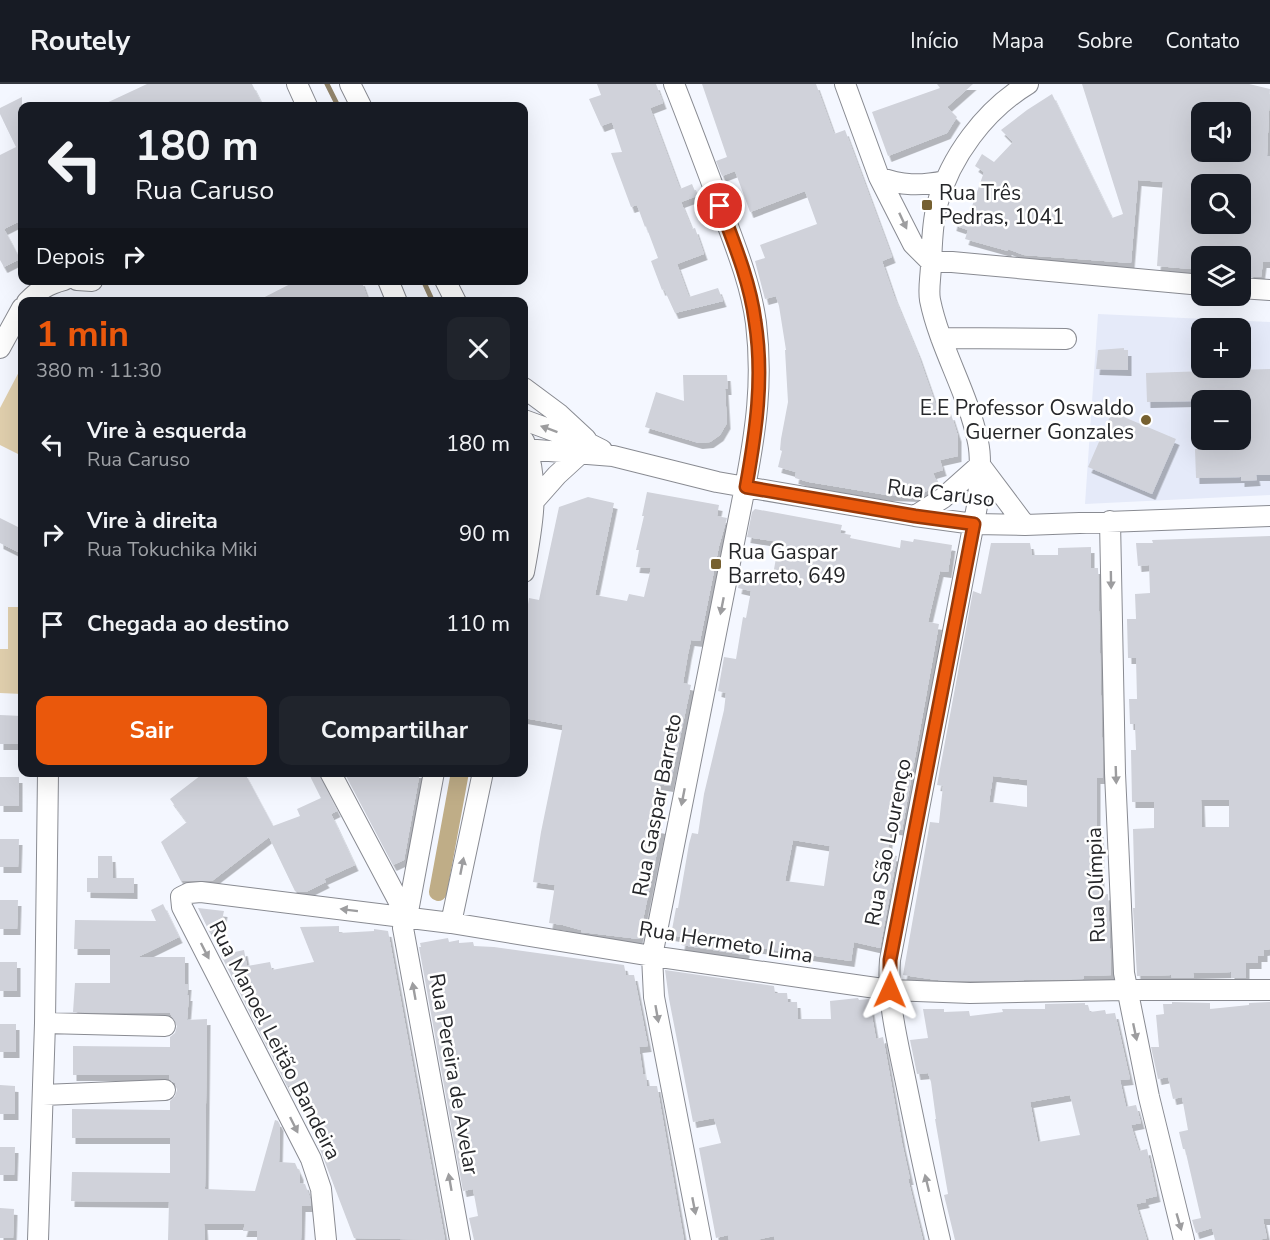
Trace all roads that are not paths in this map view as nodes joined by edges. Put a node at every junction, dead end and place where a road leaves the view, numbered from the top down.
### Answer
1 (297, 84) edge
2 (350, 84) edge
3 (674, 84) edge
4 (845, 84) edge
5 (1024, 85) edge
6 (305, 102) edge
7 (359, 102) edge
8 (879, 177) junction
9 (945, 182) junction
10 (931, 262) junction
11 (1191, 284) edge
12 (47, 285) edge
13 (1251, 289) edge
14 (1270, 290) edge
15 (32, 297) edge
16 (18, 315) edge
17 (942, 338) junction
18 (1066, 339) dead end
19 (0, 348) edge
20 (528, 391) edge
21 (528, 422) edge
22 (528, 447) edge
23 (586, 449) junction
24 (528, 458) edge
25 (980, 465) junction
26 (746, 487) junction
27 (534, 501) junction
28 (915, 516) junction
29 (1270, 516) edge
30 (1110, 521) junction
31 (974, 524) junction
32 (1024, 525) junction
33 (528, 544) edge
34 (48, 777) edge
35 (333, 777) edge
36 (433, 777) edge
37 (482, 777) edge
38 (180, 899) joint
39 (408, 917) junction
40 (451, 923) junction
41 (651, 956) junction
42 (890, 990) junction
43 (1126, 990) junction
44 (1270, 990) edge
45 (45, 1023) junction
46 (165, 1026) dead end
47 (165, 1090) dead end
48 (43, 1095) junction
49 (38, 1240) edge
50 (326, 1240) edge
51 (460, 1240) edge
52 (701, 1240) edge
53 (940, 1240) edge
54 (1184, 1240) edge

1 - 6 street
2 - 7 street
3 - 26 street, Rua Gaspar Barreto
4 - 8 street
5 - 9 street, Rua São Lourenço
8 - 9 street
8 -> 10 street
9 - 10 street, Rua São Lourenço
10 - 11 street
10 - 17 street, Rua São Lourenço
12 - 15 street
13 - 14 street
16 - 19 street
17 - 18 street
17 - 25 street, Rua São Lourenço
20 - 23 street
23 -> 21 street, Rua Caruso
22 - 23 street, Rua Caruso
23 - 26 street, Rua Caruso
23 - 27 street
24 - 27 street
25 - 28 street
25 - 31 street, Rua São Lourenço
25 - 32 street
26 - 28 street, Rua Caruso
26 -> 41 street, Rua Gaspar Barreto
27 - 33 street
28 - 31 street, Rua Caruso
29 - 30 street, Rua Caruso
30 - 32 street, Rua Caruso
30 -> 43 street, Rua Olímpia
31 - 32 street, Rua Caruso
31 - 42 street, Rua São Lourenço
34 - 45 street
35 - 39 street
36 - 39 street, Rua Pereira de Avelar
40 -> 37 street
39 -> 38 street, Rua Hermeto Lima
38 -> 50 street, Rua Manoel Leitão Bandeira
39 - 40 street, Rua Hermeto Lima
51 -> 39 street, Rua Pereira de Avelar
40 - 41 street, Rua Hermeto Lima
41 - 42 street, Rua Hermeto Lima
41 -> 52 street, Rua Gaspar Barreto
42 - 43 street, Rua Hermeto Lima
53 -> 42 street, Rua São Lourenço
43 - 44 street, Rua Hermeto Lima
43 -> 54 street, Rua Olímpia
45 - 46 street
45 - 48 street
47 - 48 street
48 - 49 street

